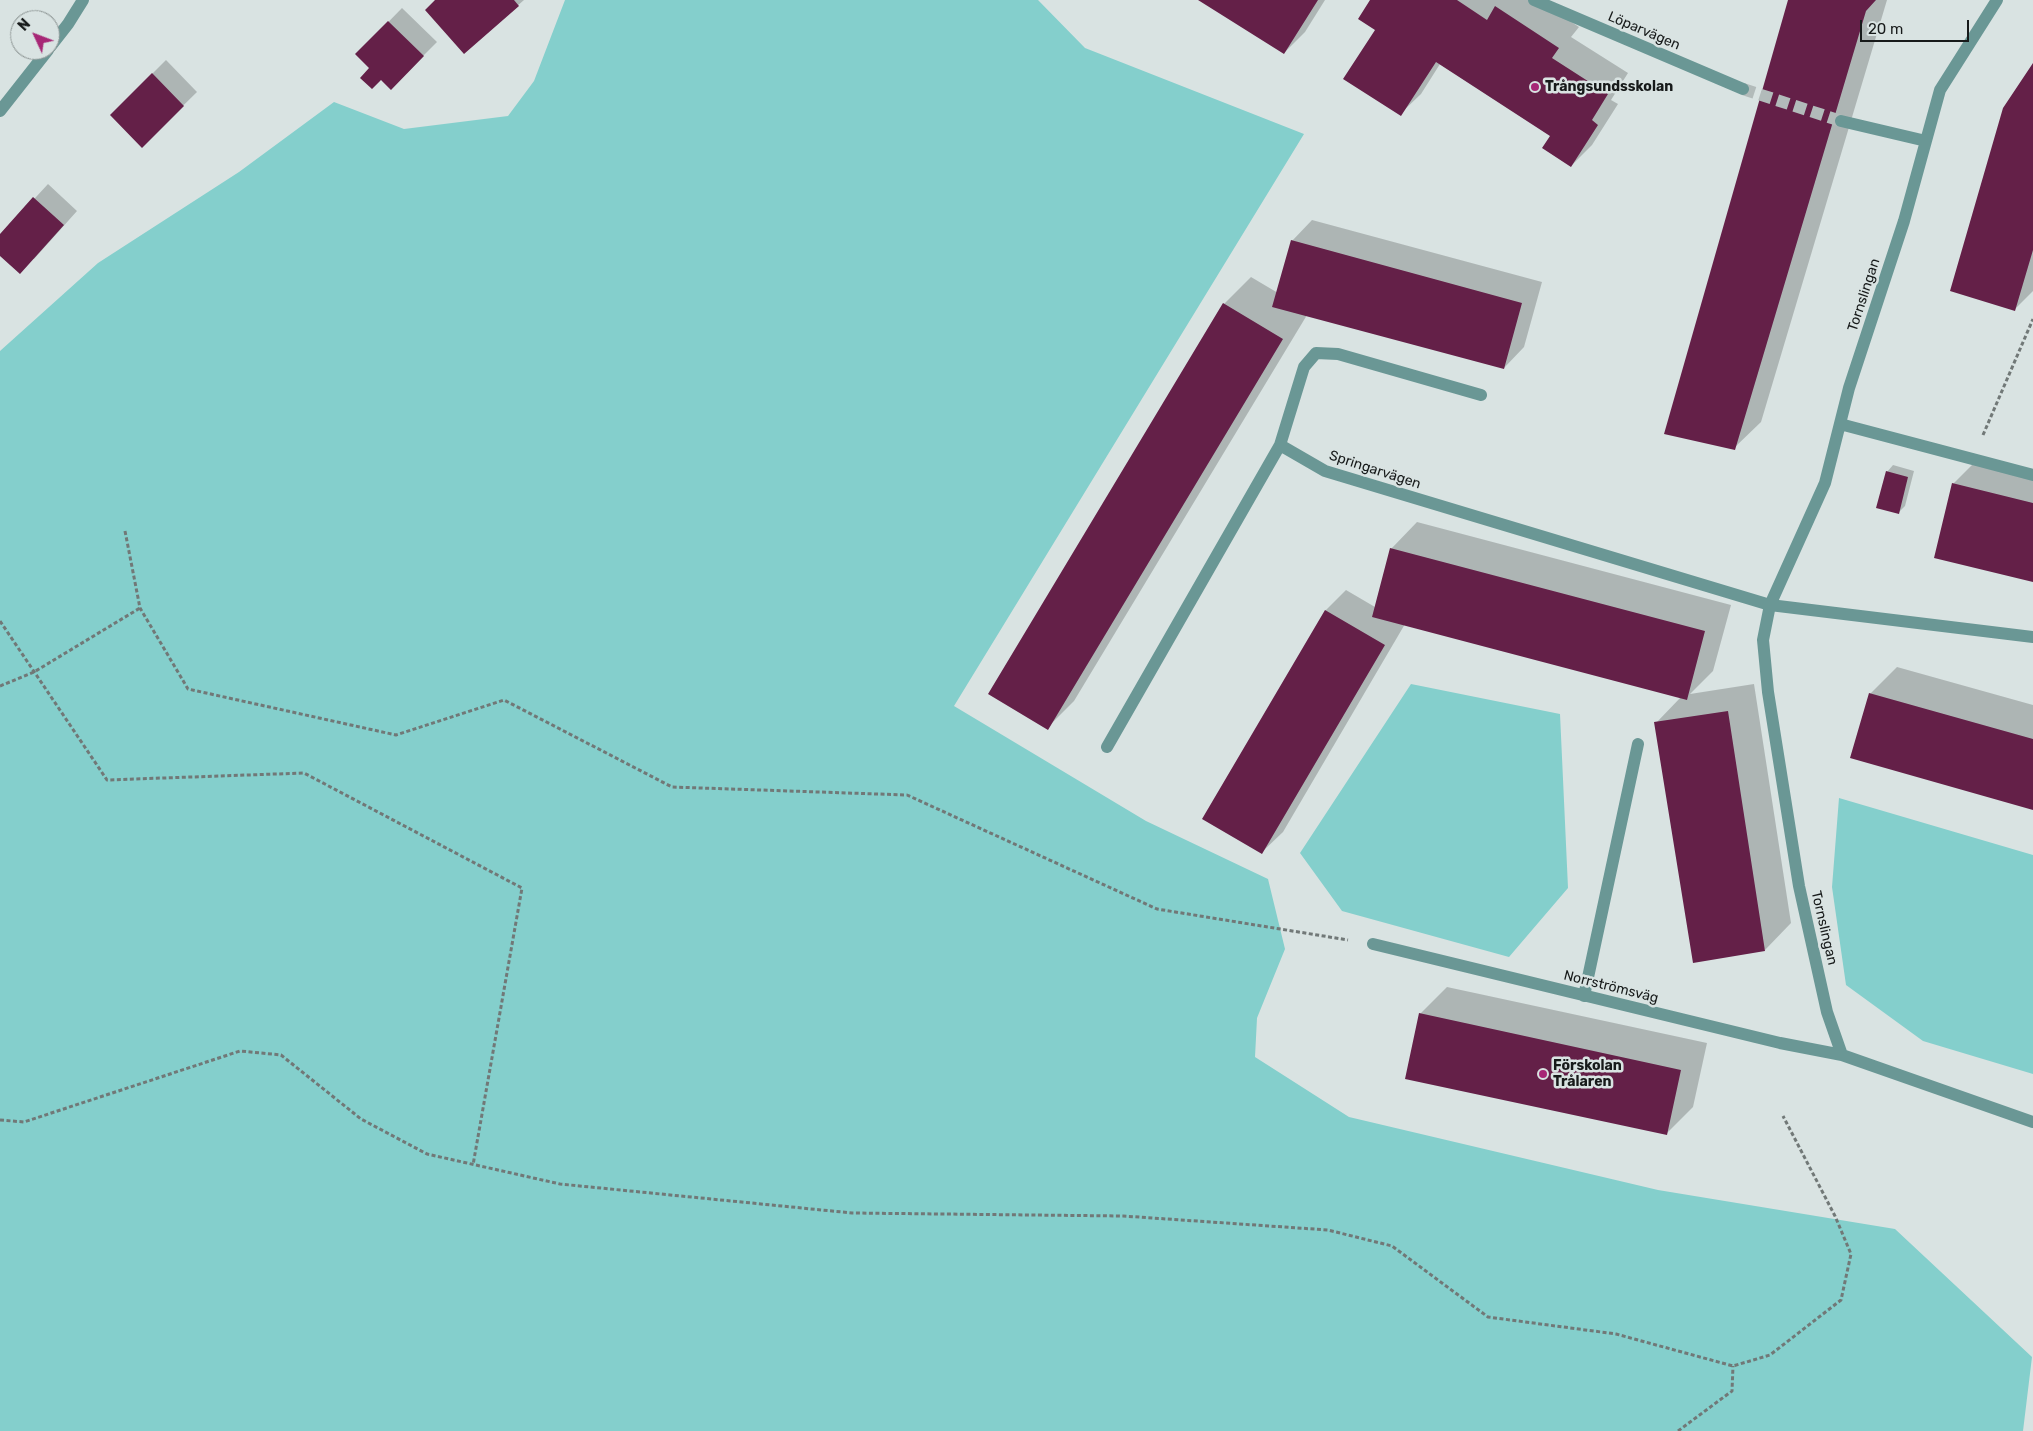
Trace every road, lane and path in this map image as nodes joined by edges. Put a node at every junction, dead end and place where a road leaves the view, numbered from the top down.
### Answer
1 (83, 0) edge
2 (1534, 0) edge
3 (1997, 0) edge
4 (60, 35) edge
5 (40, 60) edge
6 (1743, 89) tunnel mouth
7 (0, 111) edge
8 (1841, 121) tunnel mouth
9 (1926, 142) junction
10 (2033, 318) edge
11 (1481, 395) dead end
12 (1840, 424) junction
13 (1280, 445) junction
14 (1973, 459) junction
15 (2033, 475) edge
16 (124, 531) dead end
17 (1770, 605) junction
18 (140, 608) junction
19 (0, 622) edge
20 (2033, 637) edge
21 (34, 672) junction
22 (0, 686) edge
23 (1638, 744) dead end
24 (1107, 748) dead end
25 (1374, 944) joint
26 (1584, 996) junction
27 (1842, 1056) junction
28 (1783, 1116) dead end
29 (0, 1120) edge
30 (2033, 1122) edge
31 (473, 1164) junction
32 (1733, 1366) junction
33 (1678, 1431) edge

1 - 4 street
2 - 6 street, Löparvägen
3 - 9 street, Tornslingan
5 - 7 street
8 - 9 street
9 - 12 street, Tornslingan
10 - 14 path
11 - 13 street
12 - 14 street
12 - 17 street, Tornslingan
13 - 17 street, Springarvägen
13 - 24 street
14 - 15 street
16 - 18 path
17 - 20 street
17 - 27 street, Tornslingan
18 - 21 path
18 - 25 path
19 - 21 path
21 - 22 path
21 - 31 path
23 - 26 street
25 - 26 street, Norrströmsväg
26 - 27 street, Norrströmsväg
27 - 30 street
28 - 32 path
29 - 31 path
31 - 32 path
32 - 33 path

